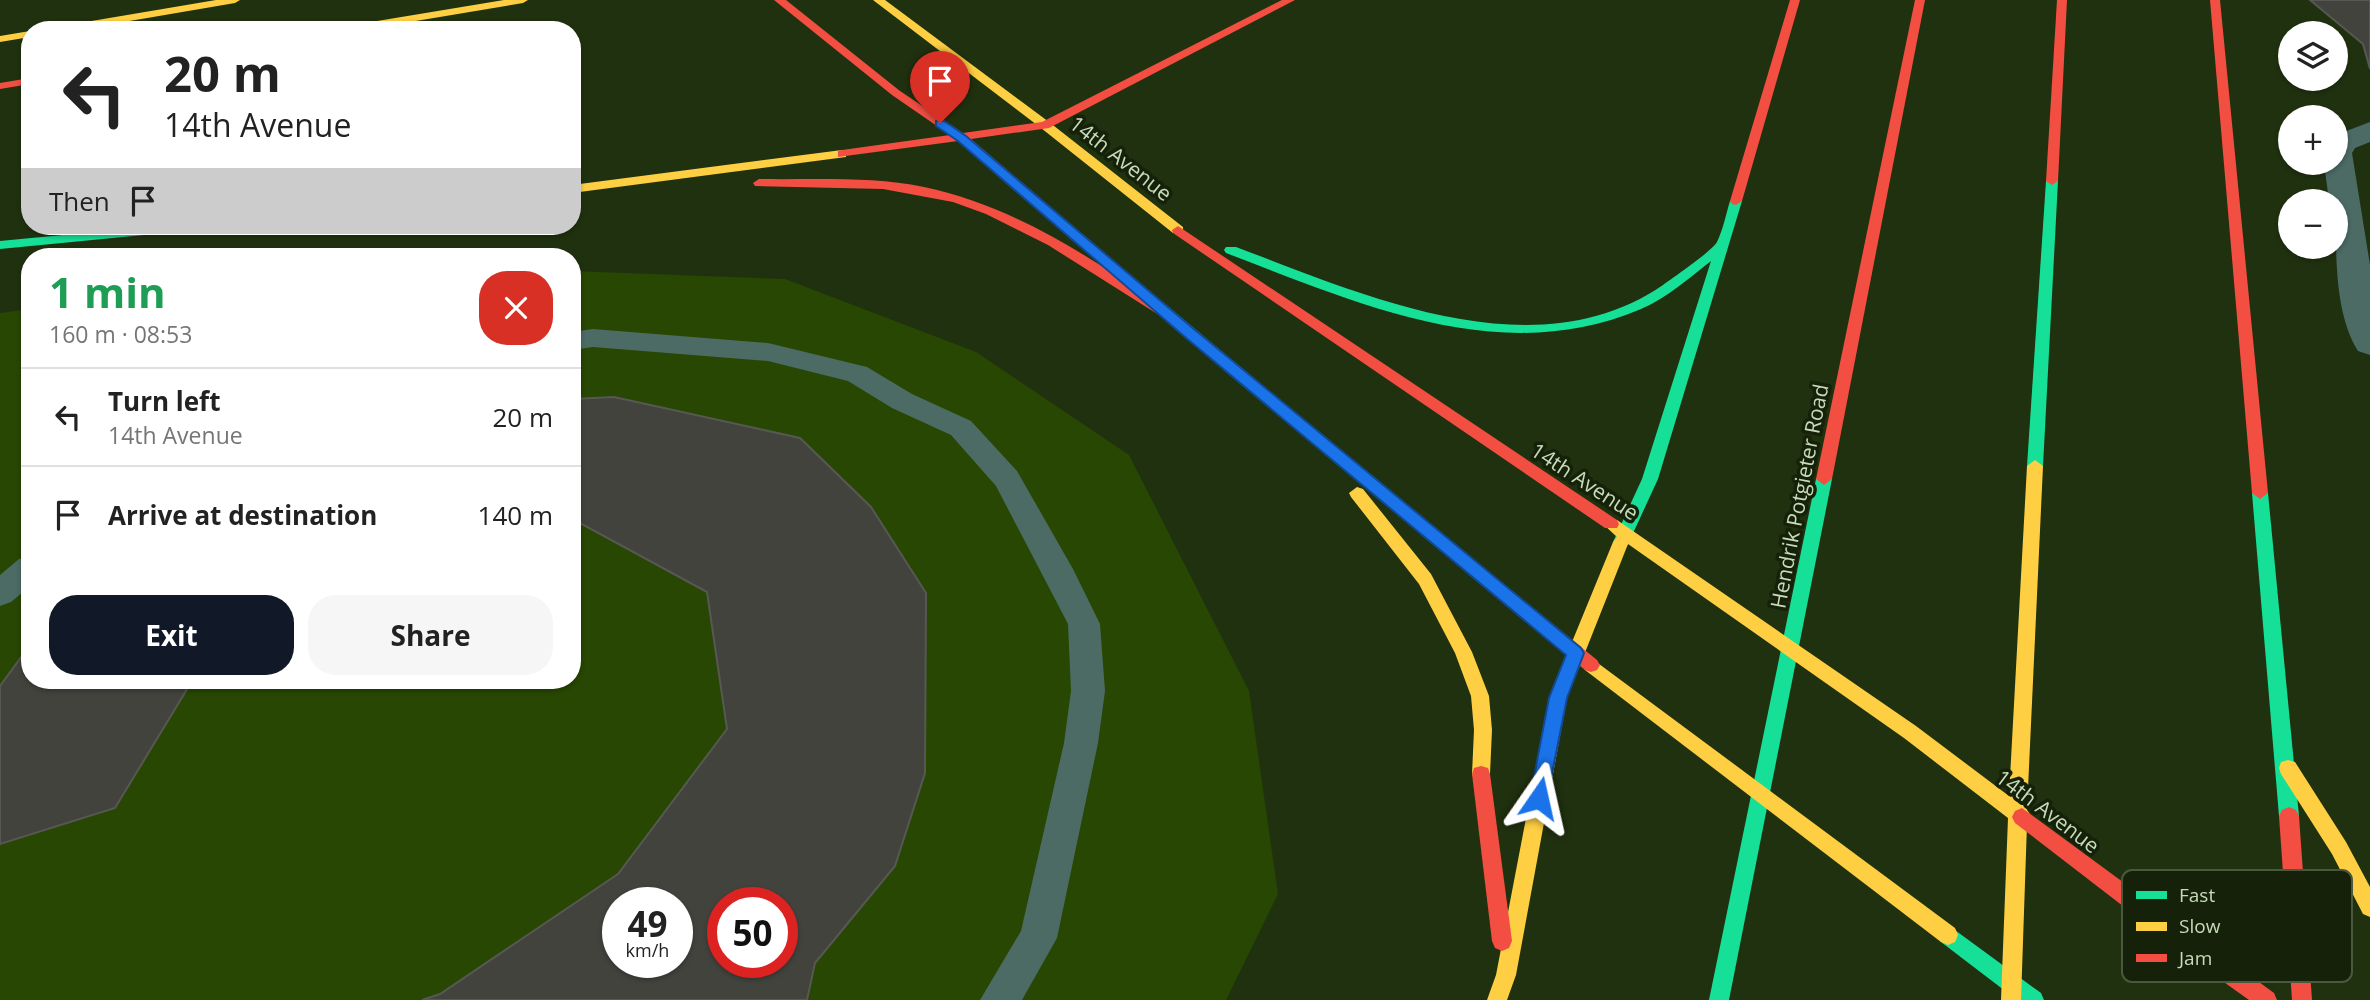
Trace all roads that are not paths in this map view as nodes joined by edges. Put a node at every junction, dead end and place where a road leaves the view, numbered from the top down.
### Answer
1 (234, 0) edge
2 (523, 0) edge
3 (779, 0) edge
4 (878, 0) edge
5 (1290, 0) edge
6 (1795, 0) edge
7 (1920, 0) edge
8 (2062, 0) edge
9 (2215, 0) edge
10 (109, 21) edge
11 (396, 21) edge
12 (21, 36) edge
13 (0, 39) edge
14 (21, 82) edge
15 (0, 86) edge
16 (1045, 125) junction
17 (2370, 131) edge
18 (962, 138) junction
19 (648, 181) junction
20 (581, 188) edge
21 (1182, 233) junction
22 (103, 235) edge
23 (1724, 244) junction
24 (0, 245) edge
25 (1170, 317) junction
26 (581, 340) edge
27 (2370, 343) edge
28 (1308, 432) junction
29 (1625, 531) junction
30 (21, 576) edge
31 (0, 593) edge
32 (1575, 653) junction
33 (2285, 764) junction
34 (2293, 870) edge
35 (2351, 870) edge
36 (2352, 873) edge
37 (2122, 894) edge
38 (2370, 907) edge
39 (1506, 975) junction
40 (2241, 982) edge
41 (2301, 982) edge
42 (1000, 1000) edge
43 (1497, 1000) edge
44 (1719, 1000) edge
45 (2011, 1000) edge
46 (2034, 1000) edge
47 (2267, 1000) edge
48 (2302, 1000) edge

1 - 10 main road
2 - 11 main road
3 - 18 main road
4 - 16 main road, 14th Avenue
5 - 16 main road
6 - 23 main road
7 - 44 main road, Hendrik Potgieter Road
8 - 45 main road
9 - 33 main road
12 - 13 main road
14 - 15 main road
16 - 18 main road
16 - 21 main road, 14th Avenue
17 - 27 street
18 - 19 main road
18 - 25 main road
19 - 20 main road
19 - 25 main road
21 - 23 main road
21 - 29 main road, 14th Avenue
22 - 24 main road
23 - 29 main road
25 - 28 main road
26 - 42 lane
28 - 32 main road
28 - 39 main road
29 - 32 main road
29 - 37 main road, 14th Avenue
30 - 31 lane
32 - 39 main road
32 - 46 main road
33 - 34 main road
33 - 35 main road
36 - 38 main road
39 - 43 main road
40 - 47 main road, 14th Avenue
41 - 48 main road

